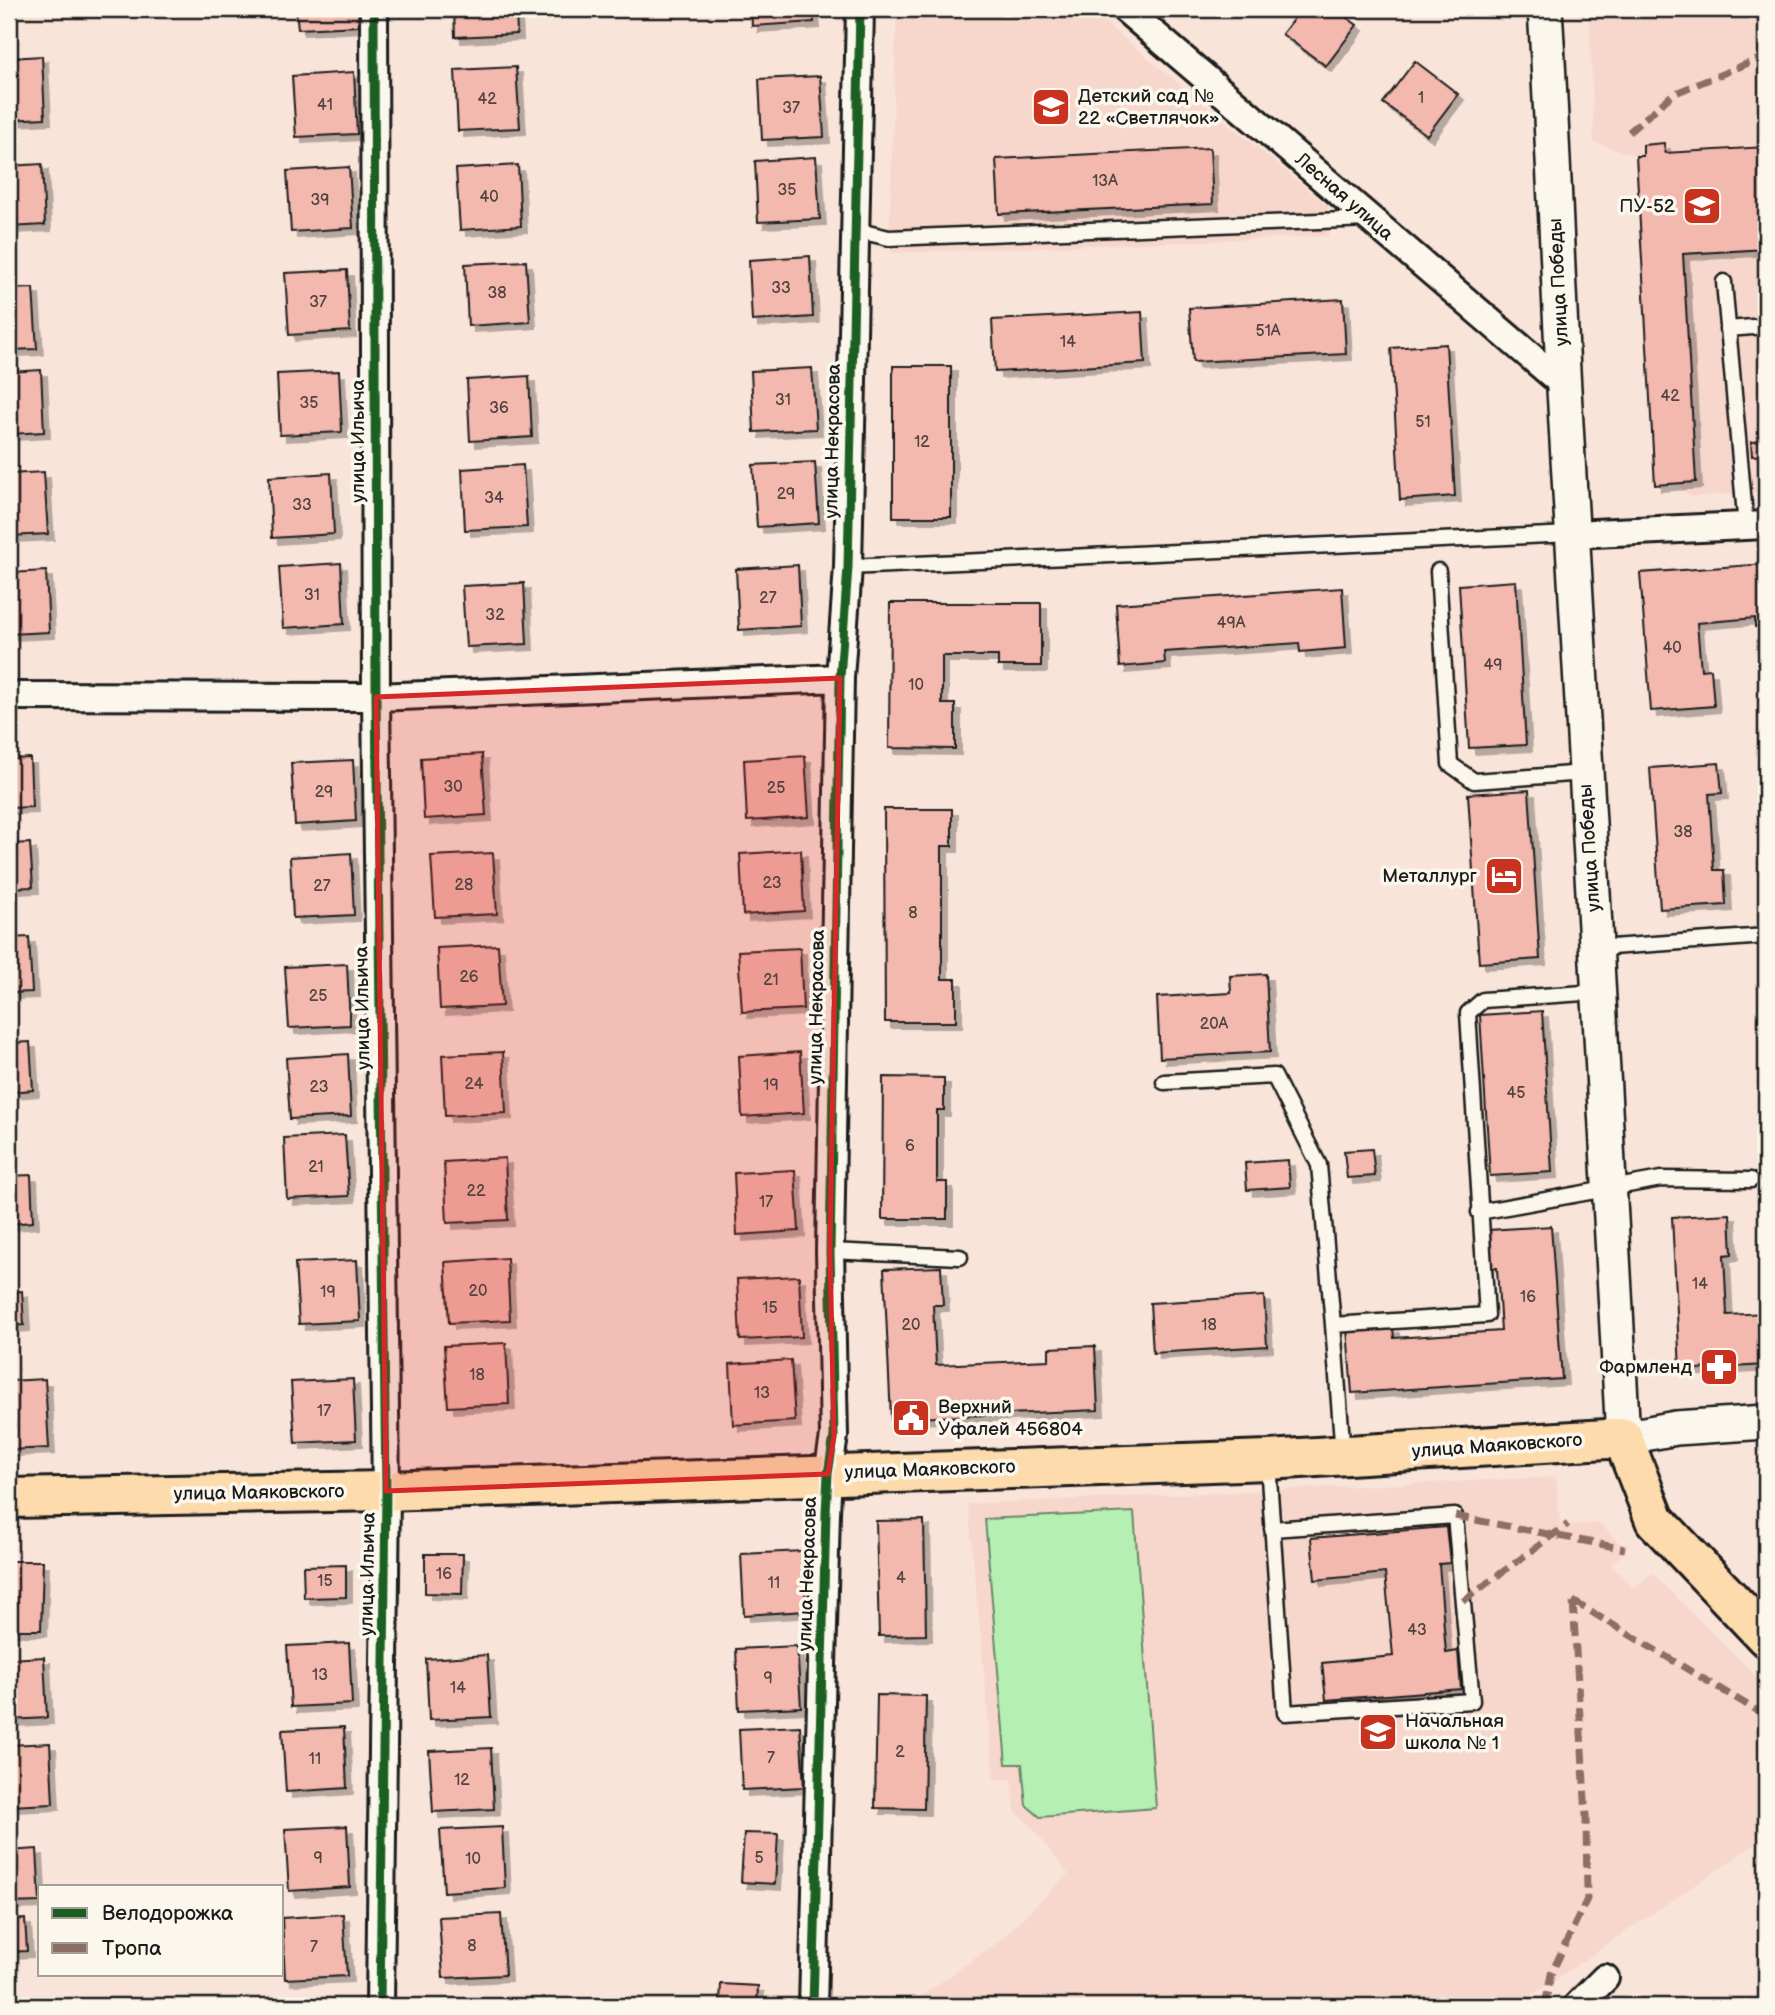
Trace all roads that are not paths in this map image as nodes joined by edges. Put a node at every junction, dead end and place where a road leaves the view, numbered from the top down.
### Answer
1 (373, 9) edge
2 (860, 9) edge
3 (1125, 9) edge
4 (1545, 9) edge
5 (1369, 219) junction
6 (855, 230) junction
7 (1724, 282) dead end
8 (1766, 326) edge
9 (1727, 329) junction
10 (1564, 385) junction
11 (1756, 526) edge
12 (1572, 534) junction
13 (848, 567) junction
14 (1438, 571) dead end
15 (840, 678) junction
16 (9, 696) edge
17 (376, 696) junction
18 (1585, 773) junction
19 (1766, 936) edge
20 (1597, 948) junction
21 (1600, 991) junction
22 (1164, 1082) dead end
23 (1751, 1180) dead end
24 (1610, 1187) junction
25 (1479, 1212) junction
26 (830, 1251) junction
27 (960, 1256) dead end
28 (1333, 1325) junction
29 (1766, 1422) edge
30 (1623, 1438) junction
31 (1343, 1456) junction
32 (1268, 1460) junction
33 (828, 1474) junction
34 (386, 1491) junction
35 (9, 1498) edge
36 (1272, 1529) junction
37 (1766, 1637) edge
38 (1605, 1978) dead end
39 (380, 2006) edge
40 (813, 2006) edge
41 (1577, 2006) edge

1 - 17 street, улица Ильича
2 - 6 street, улица Некрасова
3 - 5 street, Лесная улица
4 - 10 street, улица Победы
5 - 6 lane
5 - 10 street, Лесная улица
6 - 13 street, улица Некрасова
7 - 9 lane
8 - 9 lane
9 - 11 lane
10 - 12 street, улица Победы
11 - 12 street
12 - 13 lane
12 - 18 street, улица Победы
13 - 15 street, улица Некрасова
14 - 18 lane
15 - 17 street
15 - 26 street, улица Некрасова
16 - 17 street
17 - 34 street, улица Ильича
18 - 20 street, улица Победы
19 - 20 lane
20 - 21 street, улица Победы
21 - 24 street, улица Победы
21 - 25 lane
22 - 28 lane
23 - 24 lane
24 - 25 lane
24 - 30 street, улица Победы
25 - 28 lane
26 - 27 lane
26 - 33 street, улица Некрасова
28 - 31 lane
29 - 30 street, улица Маяковского
30 - 31 main road, улица Маяковского
30 - 37 main road, улица Победы
31 - 32 main road, улица Маяковского
32 - 33 main road, улица Маяковского
32 - 36 lane
33 - 34 main road, улица Маяковского
33 - 40 street, улица Некрасова
34 - 35 main road, улица Маяковского
34 - 39 street, улица Ильича
36 - 36 lane
38 - 41 street

